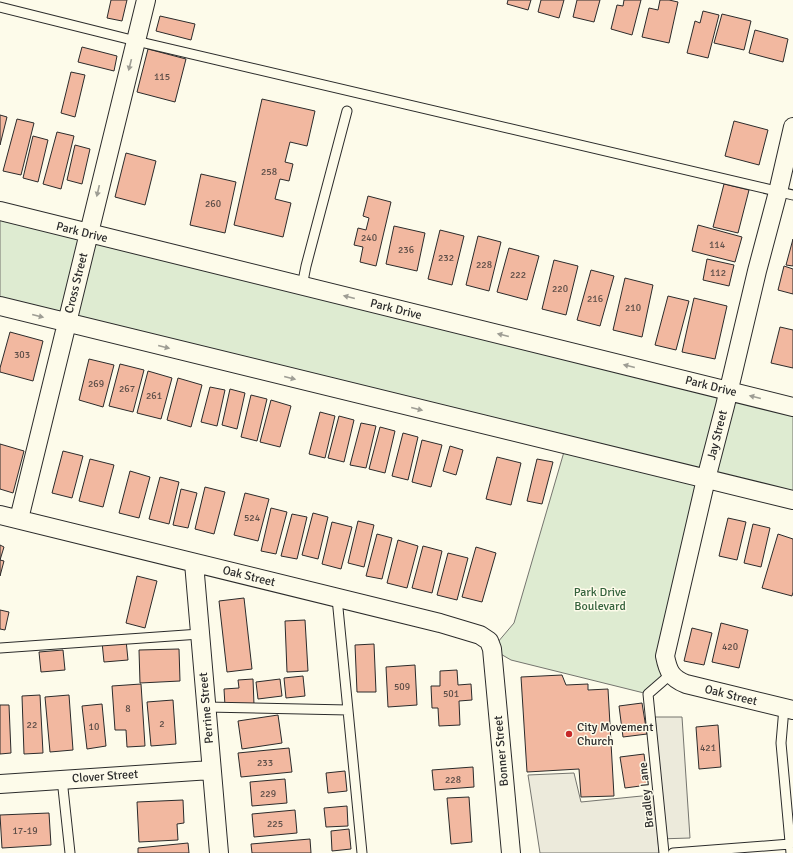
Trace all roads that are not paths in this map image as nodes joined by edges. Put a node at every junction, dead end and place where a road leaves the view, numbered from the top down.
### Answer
1 (146, 0) edge
2 (0, 8) edge
3 (136, 41) junction
4 (348, 112) dead end
5 (793, 127) edge
6 (786, 193) edge
7 (0, 211) edge
8 (89, 234) junction
9 (302, 286) junction
10 (0, 306) edge
11 (66, 323) junction
12 (728, 390) junction
13 (793, 406) edge
14 (706, 479) junction
15 (793, 500) edge
16 (0, 515) edge
17 (19, 519) junction
18 (194, 563) junction
19 (337, 598) junction
20 (200, 634) junction
21 (0, 648) edge
22 (492, 648) joint
23 (671, 674) junction
24 (206, 707) junction
25 (789, 709) edge
26 (348, 710) junction
27 (211, 770) junction
28 (62, 779) junction
29 (0, 784) edge
30 (791, 848) edge
31 (70, 853) edge
32 (218, 853) edge
33 (362, 853) edge
34 (511, 853) edge
35 (664, 853) edge
36 (673, 853) edge

1 - 3 street, Cross Street
2 - 3 lane
3 - 6 lane
3 -> 8 street, Cross Street
4 - 9 lane
5 - 6 street, Jay Street
6 - 12 street, Jay Street
7 - 8 street, Park Drive
8 - 9 street, Park Drive
8 - 11 street, Cross Street
12 -> 9 street, Park Drive
10 -> 11 street
11 -> 14 street
11 - 17 street, Cross Street
13 -> 12 street, Park Drive
12 - 14 street, Jay Street
14 - 15 street
14 - 23 street, Jay Street
16 - 17 street, Oak Street
17 - 18 street, Oak Street
18 - 19 street, Oak Street
18 - 20 street, Perrine Street
19 - 22 street, Oak Street
19 - 26 lane
20 - 21 lane
20 - 24 street, Perrine Street
22 - 34 street, Bonner Street
23 - 25 street, Oak Street
23 - 35 lane, Bradley Lane
24 - 26 lane
24 - 27 street, Perrine Street
25 - 30 lane
26 - 33 lane
27 - 28 street, Clover Street
27 - 32 street, Perrine Street
28 - 29 street, Clover Street
28 - 31 lane
30 - 36 lane

